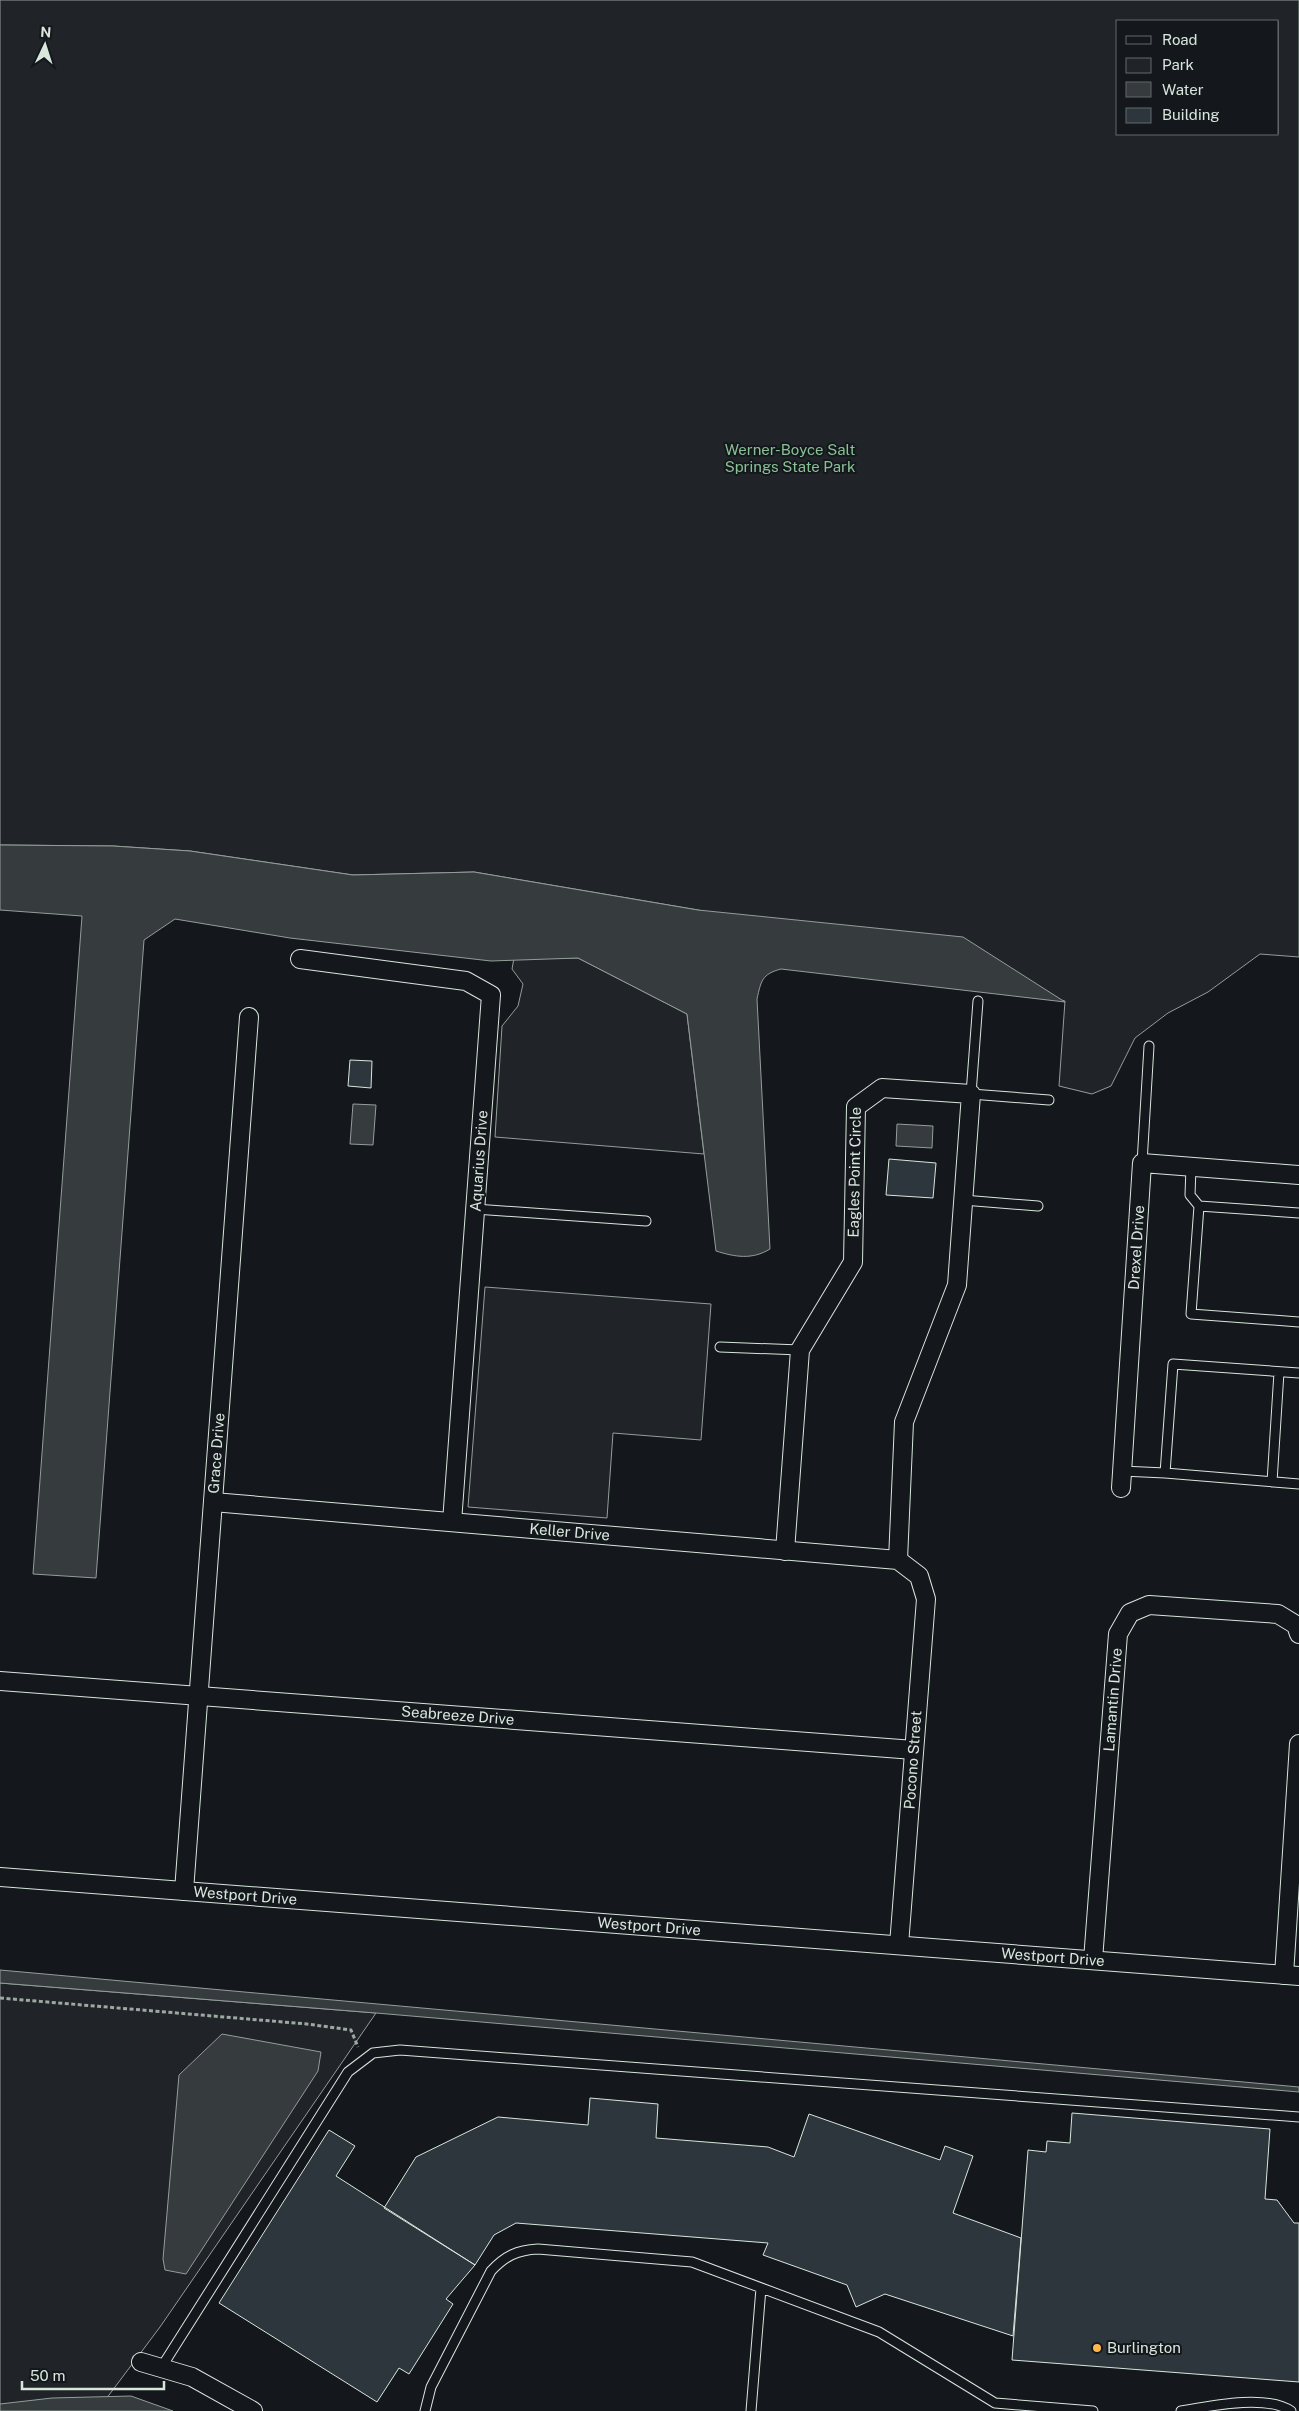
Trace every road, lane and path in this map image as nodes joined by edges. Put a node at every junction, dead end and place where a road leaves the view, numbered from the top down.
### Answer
1 (300, 958) dead end
2 (978, 1001) dead end
3 (249, 1017) dead end
4 (1149, 1046) dead end
5 (971, 1094) junction
6 (1049, 1100) dead end
7 (1142, 1163) junction
8 (1191, 1167) junction
9 (1299, 1175) edge
10 (963, 1200) junction
11 (1038, 1206) dead end
12 (1199, 1206) junction
13 (475, 1209) junction
14 (1299, 1213) edge
15 (646, 1221) dead end
16 (1299, 1322) edge
17 (720, 1347) dead end
18 (800, 1350) junction
19 (1279, 1372) junction
20 (1299, 1373) edge
21 (1122, 1471) junction
22 (1165, 1473) junction
23 (1272, 1482) junction
24 (1299, 1484) edge
25 (1121, 1488) dead end
26 (213, 1502) junction
27 (452, 1522) junction
28 (785, 1551) junction
29 (898, 1560) junction
30 (1298, 1629) edge
31 (0, 1681) edge
32 (198, 1696) junction
33 (1299, 1744) edge
34 (914, 1750) junction
35 (0, 1877) edge
36 (184, 1891) junction
37 (900, 1946) junction
38 (1093, 1960) junction
39 (1291, 1975) edge
40 (0, 1998) edge
41 (348, 2072) junction
42 (1299, 2117) edge
43 (761, 2288) junction
44 (141, 2362) dead end
45 (161, 2368) junction
46 (1260, 2408) edge
47 (253, 2411) edge
48 (425, 2411) edge
49 (751, 2411) edge
50 (1093, 2411) edge
51 (1181, 2411) edge
52 (1291, 2411) edge

1 - 13 street, Aquarius Drive
2 - 5 lane
3 - 26 street, Grace Drive
4 - 7 lane
5 - 6 lane
5 - 10 street
5 - 18 street, Eagles Point Circle
7 - 8 street
7 - 21 street, Drexel Drive
8 - 9 street
8 - 12 lane
10 - 11 lane
10 - 29 street
12 - 14 lane
12 - 16 lane
13 - 15 lane
13 - 27 street, Aquarius Drive
17 - 18 lane
18 - 28 street, Eagles Point Circle
19 - 20 lane
19 - 22 lane
19 - 23 lane
21 - 22 lane
21 - 25 street, Drexel Drive
22 - 23 lane
23 - 24 lane
26 - 27 street, Keller Drive
26 - 32 street, Grace Drive
27 - 28 street, Keller Drive
28 - 29 street, Keller Drive
29 - 34 street, Pocono Street
30 - 38 street, Lamantin Drive
31 - 32 street, Seabreeze Drive
32 - 34 street, Seabreeze Drive
32 - 36 street, Grace Drive
33 - 39 street
34 - 37 street, Pocono Street
35 - 36 street, Westport Drive
36 - 37 street, Westport Drive
37 - 38 street, Westport Drive
38 - 39 street, Westport Drive
40 - 41 path
41 - 42 lane
41 - 45 lane
43 - 48 lane
43 - 49 lane
43 - 50 lane
44 - 45 street
45 - 47 street
46 - 51 lane
46 - 52 lane

